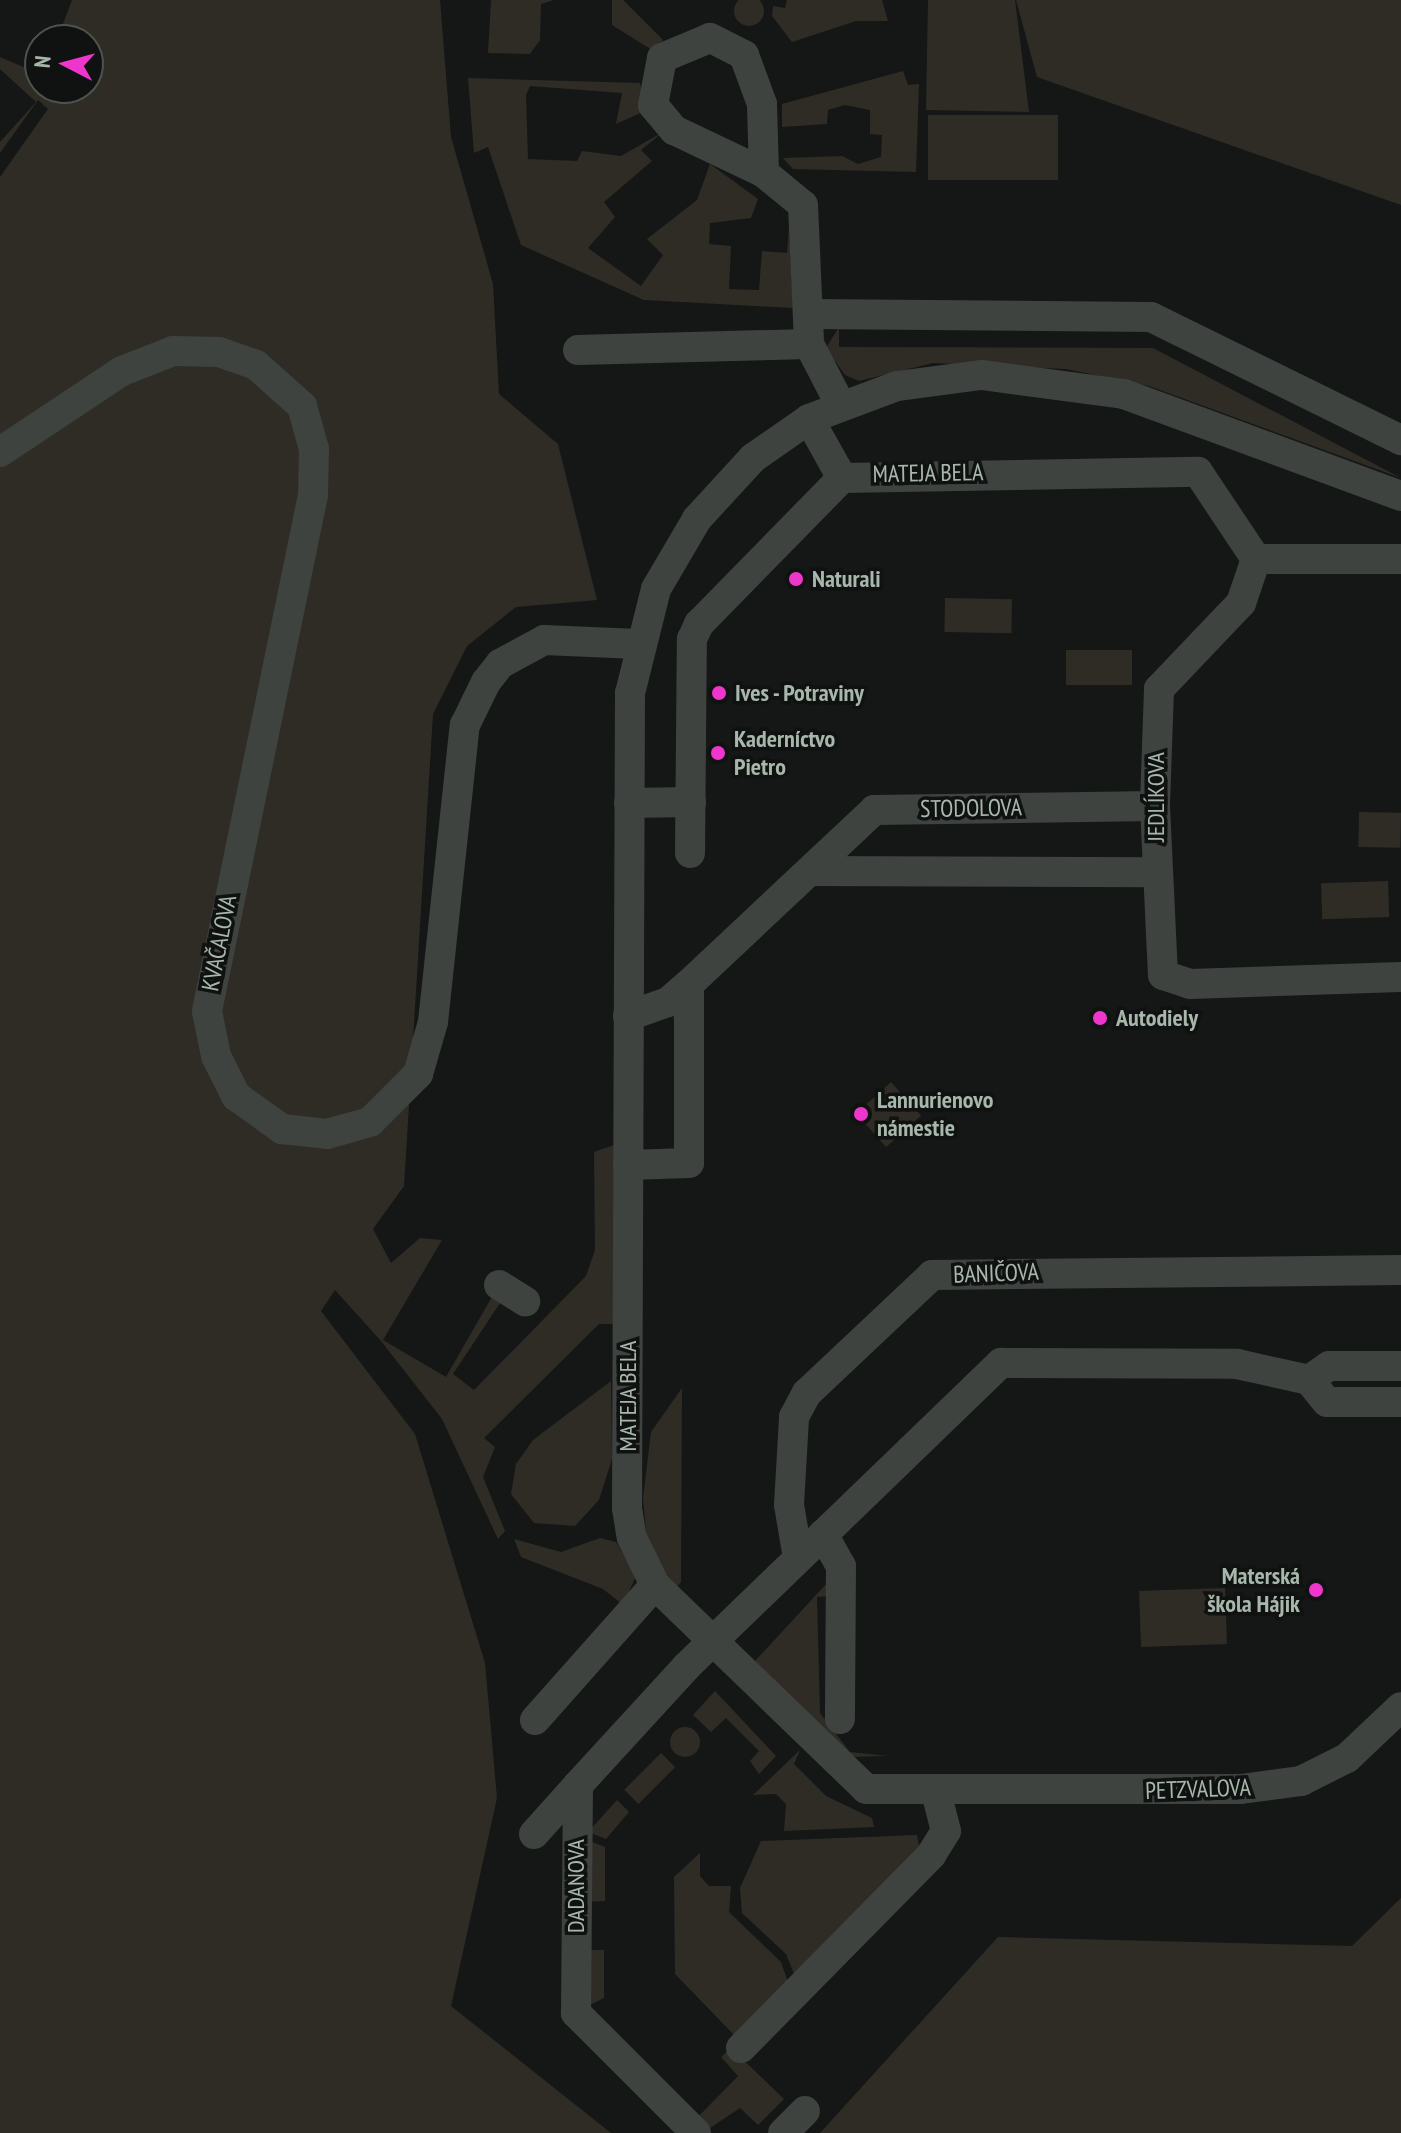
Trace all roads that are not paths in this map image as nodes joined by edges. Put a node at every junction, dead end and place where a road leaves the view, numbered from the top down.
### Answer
1 (764, 173) junction
2 (810, 314) junction
3 (809, 344) junction
4 (578, 350) dead end
5 (840, 404) junction
6 (809, 419) junction
7 (1213, 424) junction
8 (1401, 440) edge
9 (0, 452) edge
10 (1198, 472) junction
11 (842, 478) junction
12 (1401, 496) edge
13 (1256, 559) junction
14 (1401, 559) edge
15 (638, 644) junction
16 (691, 802) junction
17 (629, 803) junction
18 (1155, 806) junction
19 (690, 853) dead end
20 (812, 871) junction
21 (1156, 872) junction
22 (1401, 977) edge
23 (689, 984) junction
24 (628, 1016) junction
25 (628, 1165) junction
26 (1401, 1270) edge
27 (499, 1285) dead end
28 (525, 1301) dead end
29 (1401, 1366) edge
30 (1309, 1380) junction
31 (1401, 1402) edge
32 (823, 1534) junction
33 (798, 1558) junction
34 (655, 1585) junction
35 (711, 1643) junction
36 (1401, 1707) edge
37 (840, 1719) dead end
38 (535, 1720) dead end
39 (578, 1785) junction
40 (936, 1792) junction
41 (970, 1793) joint
42 (534, 1834) dead end
43 (741, 2048) dead end
44 (805, 2111) dead end
45 (696, 2133) edge
46 (783, 2133) edge

1 - 1 street
1 - 2 street
2 - 3 street
2 - 8 street
3 - 4 street
3 - 5 street
5 - 6 street, MATEJA BELA
5 - 7 street, MATEJA BELA
6 - 11 street
6 - 15 street, MATEJA BELA
7 - 10 street
7 - 12 street, MATEJA BELA
9 - 15 street, KVAČALOVA
10 - 11 street, MATEJA BELA
10 - 13 street
11 - 16 street, MATEJA BELA
13 - 14 street
13 - 18 street, JEDLÍKOVA
15 - 17 street, MATEJA BELA
16 - 17 street
16 - 19 street, MATEJA BELA
17 - 24 street, MATEJA BELA
18 - 20 street, STODOLOVA
18 - 21 street, JEDLÍKOVA
20 - 21 street
20 - 23 street, STODOLOVA
21 - 22 street, JEDLÍKOVA
23 - 24 street, STODOLOVA
23 - 25 street
24 - 25 street, MATEJA BELA
25 - 34 street, MATEJA BELA
26 - 33 street, BANIČOVA
27 - 28 street
29 - 30 street
30 - 31 street
30 - 32 street
32 - 33 street
32 - 37 street
33 - 35 street
34 - 35 street, MATEJA BELA
34 - 38 street
35 - 39 street
35 - 40 street, MATEJA BELA
36 - 41 street, PETZVALOVA
39 - 42 street
39 - 45 street, DADANOVA
40 - 41 street, MATEJA BELA
40 - 43 street
44 - 46 street

